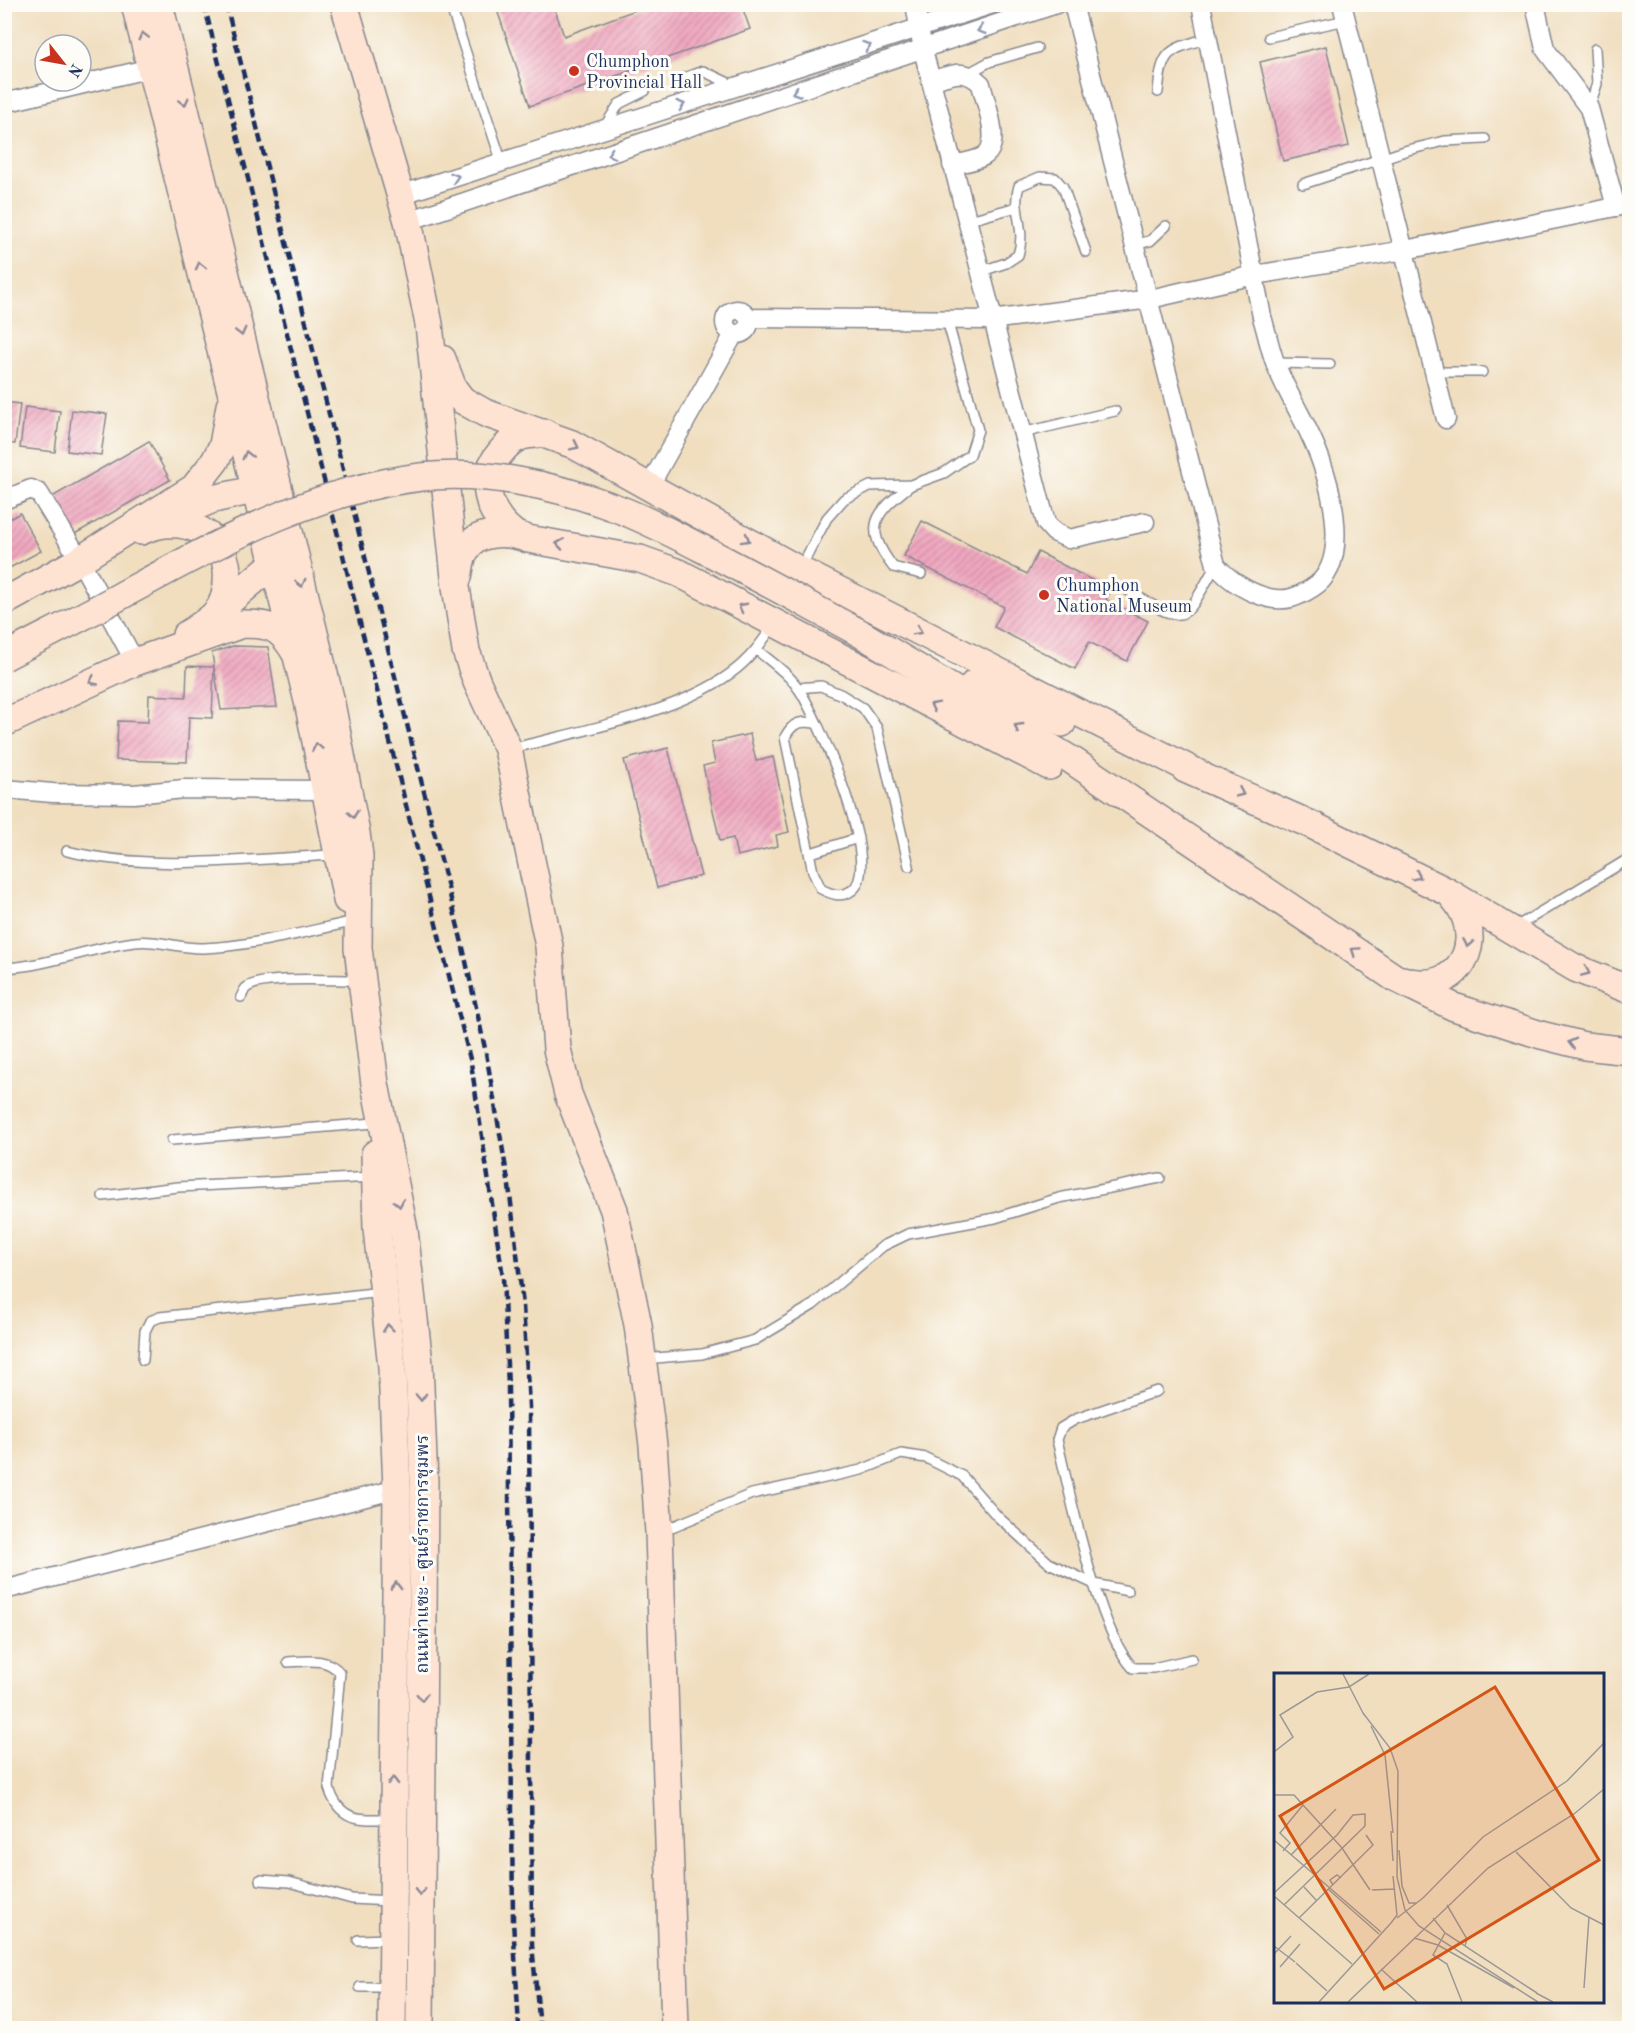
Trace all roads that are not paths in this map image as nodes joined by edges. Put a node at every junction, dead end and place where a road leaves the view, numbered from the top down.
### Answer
1 (135, 4) edge
2 (159, 4) edge
3 (344, 4) edge
4 (450, 4) edge
5 (915, 4) edge
6 (993, 4) edge
7 (1056, 4) edge
8 (1073, 4) edge
9 (1201, 4) edge
10 (1535, 4) edge
11 (1344, 12) edge
12 (920, 29) junction
13 (1269, 37) dead end
14 (1208, 38) junction
15 (1037, 48) dead end
16 (1595, 49) dead end
17 (923, 50) junction
18 (151, 68) junction
19 (967, 74) junction
20 (676, 81) dead end
21 (931, 81) junction
22 (741, 86) junction
23 (645, 91) dead end
24 (1158, 92) dead end
25 (4, 103) edge
26 (748, 108) junction
27 (1588, 108) junction
28 (602, 131) junction
29 (1485, 139) dead end
30 (1382, 160) junction
31 (502, 163) junction
32 (952, 165) junction
33 (1303, 184) dead end
34 (400, 195) junction
35 (1623, 205) edge
36 (1017, 207) junction
37 (408, 221) junction
38 (966, 221) junction
39 (1166, 226) dead end
40 (1136, 244) junction
41 (1405, 250) junction
42 (1086, 252) dead end
43 (979, 272) junction
44 (1256, 275) junction
45 (1150, 299) junction
46 (946, 320) junction
47 (991, 320) junction
48 (429, 324) junction
49 (1275, 363) junction
50 (1330, 364) dead end
51 (1435, 372) junction
52 (1482, 372) dead end
53 (232, 393) junction
54 (1115, 411) dead end
55 (1446, 419) dead end
56 (440, 428) junction
57 (1022, 433) junction
58 (535, 435) junction
59 (650, 485) junction
60 (911, 485) junction
61 (267, 487) junction
62 (4, 500) edge
63 (448, 502) junction
64 (1145, 522) dead end
65 (156, 523) junction
66 (506, 528) junction
67 (284, 559) junction
68 (80, 560) junction
69 (1216, 565) junction
70 (799, 570) junction
71 (921, 574) dead end
72 (456, 587) junction
73 (1129, 591) dead end
74 (4, 602) edge
75 (217, 612) junction
76 (774, 624) junction
77 (858, 632) junction
78 (757, 650) junction
79 (296, 653) junction
80 (4, 657) edge
81 (135, 662) junction
82 (798, 688) junction
83 (4, 723) edge
84 (815, 723) junction
85 (508, 750) junction
86 (1201, 775) junction
87 (4, 789) edge
88 (326, 790) junction
89 (1172, 830) junction
90 (858, 838) junction
91 (67, 851) dead end
92 (811, 853) junction
93 (338, 855) junction
94 (1629, 858) edge
95 (909, 866) dead end
96 (1448, 892) junction
97 (352, 922) junction
98 (1509, 930) junction
99 (358, 948) junction
100 (4, 968) edge
101 (1395, 978) junction
102 (362, 980) junction
103 (1629, 990) edge
104 (241, 997) dead end
105 (1629, 1051) edge
106 (375, 1084) junction
107 (374, 1124) junction
108 (172, 1140) dead end
109 (376, 1177) junction
110 (1160, 1178) dead end
111 (103, 1196) dead end
112 (384, 1292) junction
113 (643, 1359) junction
114 (143, 1360) dead end
115 (1157, 1391) dead end
116 (424, 1482) junction
117 (397, 1489) junction
118 (659, 1532) junction
119 (1094, 1584) junction
120 (4, 1590) edge
121 (1128, 1592) dead end
122 (1192, 1659) dead end
123 (288, 1662) dead end
124 (393, 1820) junction
125 (260, 1880) dead end
126 (392, 1901) junction
127 (392, 1939) junction
128 (358, 1940) dead end
129 (393, 1987) junction
130 (360, 1988) dead end
131 (392, 2028) edge
132 (420, 2028) edge
133 (675, 2028) edge

18 -> 1 main road
2 -> 61 main road
3 - 34 main road
4 - 31 lane
5 - 12 street
6 - 12 street
7 -> 17 street
8 - 40 street
9 - 14 street
10 - 27 street
11 - 13 lane
11 - 30 street
12 - 17 street
22 -> 12 street
14 - 24 lane
14 - 44 street
15 - 19 lane
16 - 27 lane
17 - 21 street
17 -> 26 street
18 - 25 street
53 -> 18 main road
19 - 21 street
19 - 32 street
20 - 22 lane
21 - 32 street
22 - 26 street
28 -> 22 street
23 - 28 lane
26 -> 37 street
27 - 35 street
28 - 31 street
29 - 30 lane
30 - 33 lane
30 - 41 street
34 -> 31 street
32 - 38 street
34 - 37 main road
35 - 41 street
36 - 38 lane
36 - 42 lane
36 - 43 lane
37 - 48 main road
38 - 43 street
39 - 40 lane
40 - 45 street
41 - 44 street
41 - 51 street
43 - 47 street
44 - 45 street
44 - 49 street
45 - 47 street
45 - 69 street
46 - 47 street
46 - 59 street
46 - 60 lane
47 - 57 street
48 - 56 main road
48 - 58 main road
49 - 50 lane
49 - 69 street
51 - 52 lane
51 - 55 street
61 -> 53 main road
53 - 68 main road
54 - 57 lane
56 - 58 main road
56 - 63 main road
57 - 64 street
58 -> 59 main road
58 - 66 main road
59 -> 70 main road
60 - 70 lane
60 - 71 lane
61 - 65 main road
61 - 67 main road
62 - 68 street
63 - 66 main road
63 - 72 main road
65 - 68 main road
65 - 75 main road
66 - 72 main road
76 -> 66 main road
67 - 75 main road
67 - 79 main road
67 -> 99 main road
68 - 74 main road
68 - 81 street
69 - 73 lane
70 -> 86 main road
72 - 85 main road
75 - 81 main road
76 - 78 lane
89 -> 76 main road
77 - 80 main road, bridge
77 - 86 main road
89 -> 77 main road
78 - 82 lane
78 - 85 lane
79 - 81 main road
88 -> 79 main road
81 -> 83 main road
82 - 84 lane
82 - 95 lane
84 - 90 lane
84 - 92 lane
85 - 113 main road
86 -> 96 main road
87 - 88 street
88 - 93 main road
101 -> 89 main road
90 - 92 lane
90 - 92 lane
91 - 93 lane
93 - 97 main road
94 - 98 lane
96 - 98 main road
96 -> 101 main road
97 - 99 main road
97 - 100 lane
98 -> 103 main road
99 - 102 main road, ถนนท่าแซะ - ศูนย์ราชการชุมพร
105 -> 101 main road
102 - 104 lane
102 - 106 main road, ถนนท่าแซะ - ศูนย์ราชการชุมพร
106 - 107 main road, ถนนท่าแซะ - ศูนย์ราชการชุมพร
106 -> 116 main road, ถนนท่าแซะ - ศูนย์ราชการชุมพร
107 - 108 lane
107 - 109 main road, ถนนท่าแซะ - ศูนย์ราชการชุมพร
109 - 111 lane
109 - 112 main road, ถนนท่าแซะ - ศูนย์ราชการชุมพร
110 - 113 lane
112 - 114 lane
117 -> 112 main road, ถนนท่าแซะ - ศูนย์ราชการชุมพร
113 - 118 main road
115 - 119 lane
116 - 117 main road
116 -> 132 main road, ถนนท่าแซะ - ศูนย์ราชการชุมพร
117 - 120 street
124 -> 117 main road, ถนนท่าแซะ - ศูนย์ราชการชุมพร
118 - 119 lane
118 - 133 main road
119 - 121 lane
119 - 122 lane
123 - 124 lane
124 - 126 main road, ถนนท่าแซะ - ศูนย์ราชการชุมพร
125 - 126 lane
126 - 127 main road, ถนนท่าแซะ - ศูนย์ราชการชุมพร
127 - 128 lane
127 - 129 main road, ถนนท่าแซะ - ศูนย์ราชการชุมพร
129 - 130 lane
129 - 131 main road, ถนนท่าแซะ - ศูนย์ราชการชุมพร

